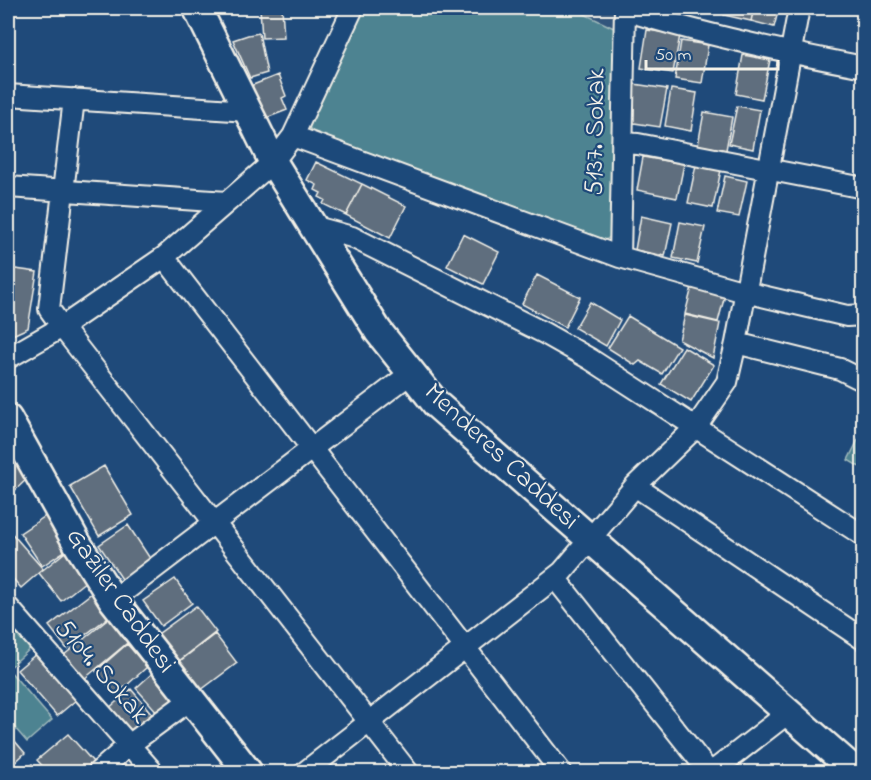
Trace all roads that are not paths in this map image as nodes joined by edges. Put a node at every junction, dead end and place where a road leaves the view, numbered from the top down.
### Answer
1 (197, 8) edge
2 (353, 8) edge
3 (800, 8) edge
4 (625, 9) edge
5 (792, 53) junction
6 (864, 67) edge
7 (8, 95) edge
8 (74, 99) junction
9 (248, 111) junction
10 (293, 136) junction
11 (622, 143) junction
12 (273, 162) junction
13 (769, 170) junction
14 (8, 187) edge
15 (864, 188) edge
16 (64, 191) junction
17 (227, 202) junction
18 (312, 226) junction
19 (164, 257) junction
20 (620, 257) junction
21 (745, 292) junction
22 (864, 315) edge
23 (62, 327) junction
24 (736, 343) junction
25 (8, 358) edge
26 (411, 373) junction
27 (864, 381) edge
28 (696, 427) junction
29 (10, 431) edge
30 (312, 449) junction
31 (635, 486) junction
32 (214, 523) junction
33 (864, 536) edge
34 (591, 540) junction
35 (555, 578) junction
36 (112, 600) junction
37 (8, 607) edge
38 (864, 640) edge
39 (465, 648) junction
40 (190, 700) junction
41 (788, 713) junction
42 (369, 723) junction
43 (129, 745) junction
44 (98, 772) edge
45 (153, 772) edge
46 (248, 772) edge
47 (304, 772) edge
48 (408, 772) edge
49 (561, 772) edge
50 (710, 772) edge
51 (856, 772) edge

1 - 9 street, Menderes Caddesi
2 - 10 street
3 - 5 street
4 - 5 street
4 - 11 street, 5137. Sokak
5 - 6 street
5 - 13 street
7 - 8 street
8 - 9 street
8 - 16 street
9 - 12 street, Menderes Caddesi
10 - 12 street
10 - 20 street
11 - 13 street
11 - 20 street, 5137. Sokak
12 - 17 street
12 - 18 street, Menderes Caddesi
13 - 15 street
13 - 21 street
14 - 16 street
16 - 17 street
16 - 23 street
17 - 19 street
18 - 26 street, Menderes Caddesi
18 - 28 street
19 - 23 street
19 - 30 street
20 - 21 street
21 - 22 street
21 - 24 street
23 - 25 street
23 - 32 street
24 - 27 street
24 - 28 street
26 - 30 street
26 - 34 street, Menderes Caddesi
28 - 31 street
28 - 33 street
29 - 36 street, Gaziler Caddesi
30 - 32 street
30 - 39 street
31 - 34 street
31 - 38 street
32 - 36 street
32 - 42 street
34 - 35 street
34 - 41 street, Menderes Caddesi
35 - 39 street
35 - 50 street
36 - 40 street, Gaziler Caddesi
37 - 43 street, 5104. Sokak
39 - 42 street
39 - 49 street
40 - 43 street
40 - 46 street, Gaziler Caddesi
41 - 50 street
41 - 51 street, Menderes Caddesi
42 - 47 street
42 - 48 street
43 - 44 street
43 - 45 street, 5104. Sokak

